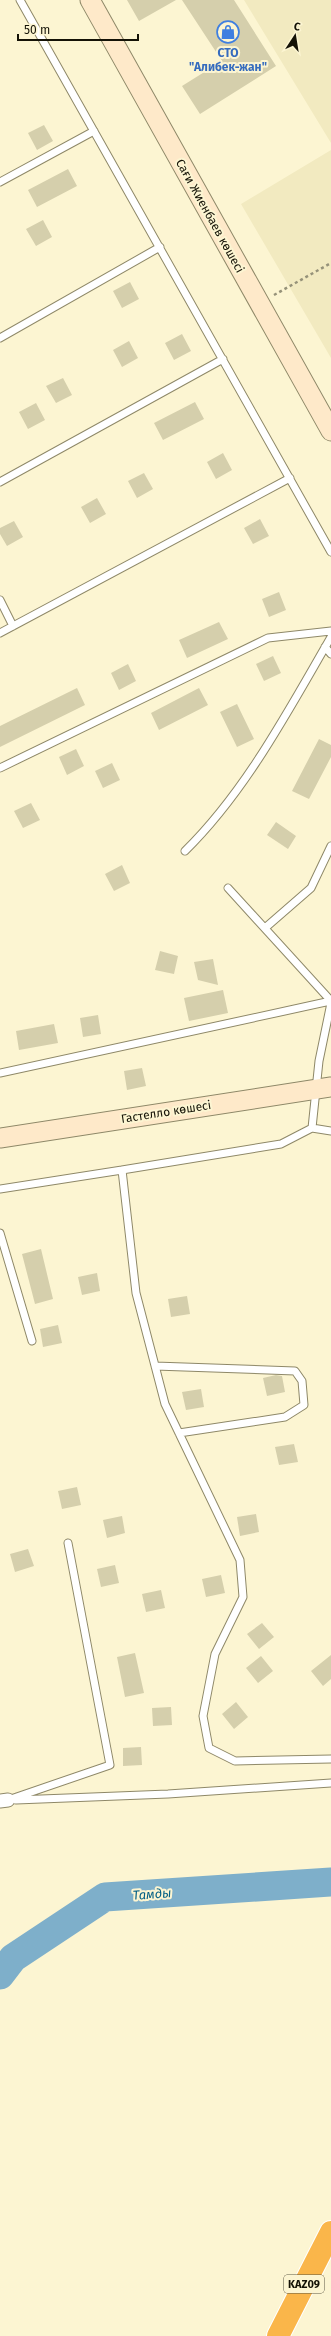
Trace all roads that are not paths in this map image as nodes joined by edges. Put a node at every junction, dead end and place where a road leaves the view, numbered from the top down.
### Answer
1 (20, 0) edge
2 (90, 0) edge
3 (94, 131) junction
4 (0, 182) edge
5 (160, 247) junction
6 (0, 338) edge
7 (223, 359) junction
8 (331, 431) edge
9 (290, 478) junction
10 (0, 482) edge
11 (331, 552) edge
12 (0, 600) edge
13 (13, 626) junction
14 (331, 631) edge
15 (0, 633) edge
16 (331, 637) edge
17 (325, 647) junction
18 (331, 654) edge
19 (0, 768) edge
20 (331, 846) edge
21 (185, 851) dead end
22 (228, 888) dead end
23 (265, 928) junction
24 (331, 1002) edge
25 (0, 1073) edge
26 (323, 1088) edge
27 (312, 1128) junction
28 (331, 1131) edge
29 (0, 1138) edge
30 (122, 1170) junction
31 (0, 1189) edge
32 (0, 1233) edge
33 (32, 1341) dead end
34 (155, 1366) junction
35 (179, 1433) junction
36 (68, 1543) dead end
37 (331, 1758) edge
38 (331, 1783) edge
39 (4, 1800) edge
40 (331, 2232) edge
41 (278, 2336) edge

1 - 3 lane
2 - 8 main road, Сағи Жиенбаев көшесі
3 - 4 lane
3 - 5 lane
5 - 6 lane
5 - 7 lane
7 - 9 lane
7 - 10 lane
9 - 11 lane
9 - 13 lane
12 - 13 lane
13 - 15 lane
14 - 19 lane
16 - 17 lane
17 - 18 lane
17 - 21 lane
20 - 23 lane
22 - 23 lane
23 - 24 lane
24 - 25 lane
24 - 26 lane
26 - 27 lane
26 - 29 main road, Гастелло көшесі
27 - 28 lane
27 - 30 lane
30 - 31 lane
30 - 34 lane
32 - 33 lane
34 - 35 lane
34 - 35 lane
35 - 37 lane
36 - 39 lane
38 - 39 lane
40 - 41 highway, KAZ09

